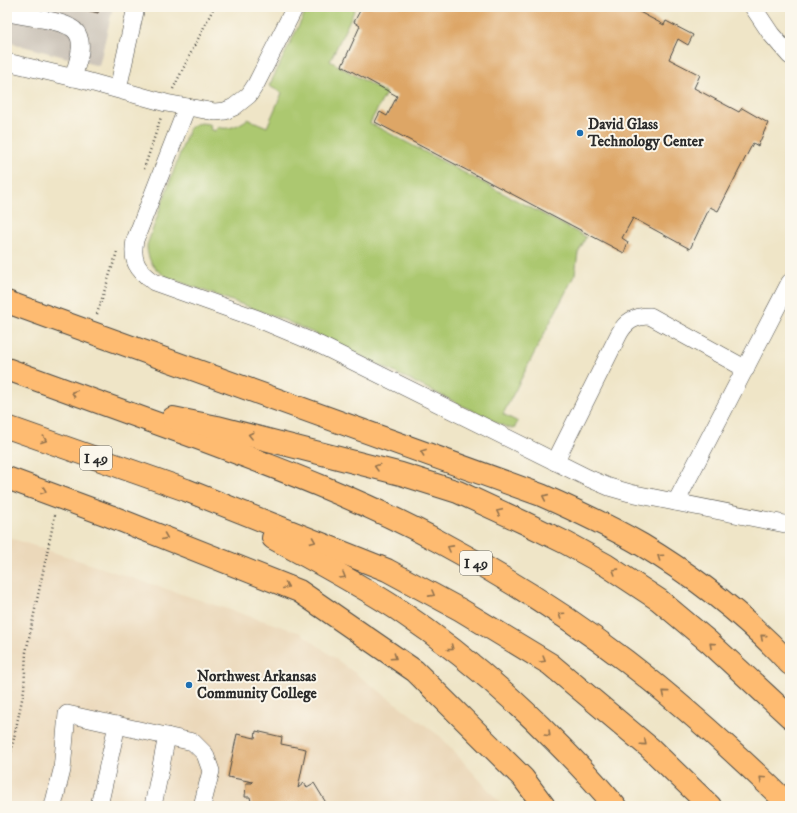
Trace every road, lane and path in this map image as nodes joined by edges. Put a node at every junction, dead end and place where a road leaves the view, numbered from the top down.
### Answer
1 (136, 7) edge
2 (214, 7) edge
3 (295, 7) edge
4 (753, 7) edge
5 (7, 13) edge
6 (790, 56) edge
7 (7, 62) edge
8 (73, 78) junction
9 (118, 89) junction
10 (172, 91) dead end
11 (186, 107) junction
12 (790, 282) edge
13 (7, 302) edge
14 (7, 369) edge
15 (746, 369) junction
16 (110, 406) junction
17 (7, 427) edge
18 (555, 462) junction
19 (7, 478) edge
20 (186, 490) junction
21 (676, 502) junction
22 (55, 514) dead end
23 (790, 525) edge
24 (790, 664) edge
25 (790, 717) edge
26 (117, 725) junction
27 (166, 736) junction
28 (7, 771) edge
29 (53, 806) edge
30 (98, 806) edge
31 (153, 806) edge
32 (202, 806) edge
33 (544, 806) edge
34 (615, 806) edge
35 (710, 806) edge
36 (790, 806) edge

1 - 9 street
2 - 10 path
3 - 11 street
4 - 6 street
5 - 8 street
7 - 8 street
8 - 9 street
9 - 11 street
11 - 18 street
12 - 15 street
24 -> 13 highway
16 -> 14 highway, I 49
15 - 18 street
15 - 21 street
25 -> 16 highway
36 -> 16 highway, I 49
17 -> 20 highway, I 49
18 - 21 street
19 -> 33 highway
20 -> 34 highway
20 -> 35 highway, I 49
21 - 23 street
22 - 28 path
26 - 27 street
26 - 29 street
26 - 30 street
27 - 31 street
27 - 32 street

